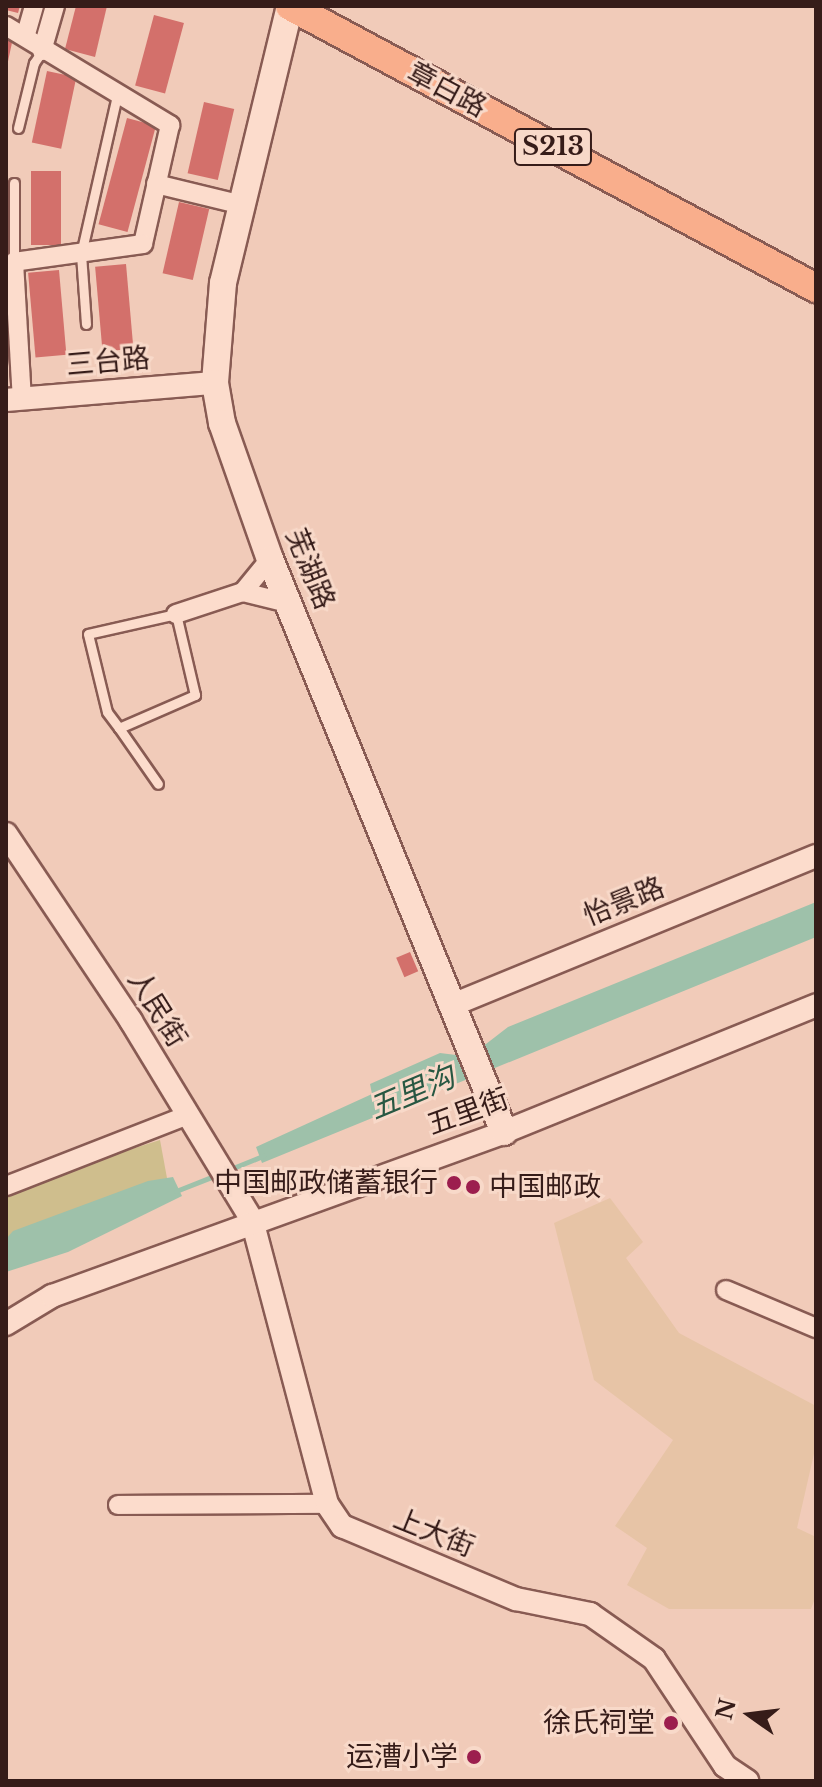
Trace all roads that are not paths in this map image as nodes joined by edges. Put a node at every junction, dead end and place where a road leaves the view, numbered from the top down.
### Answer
1 (34, 6) edge
2 (55, 6) edge
3 (290, 6) edge
4 (6, 26) edge
5 (26, 34) junction
6 (42, 51) junction
7 (117, 95) junction
8 (18, 128) dead end
9 (14, 183) dead end
10 (156, 184) junction
11 (242, 205) junction
12 (81, 254) junction
13 (10, 262) edge
14 (816, 288) edge
15 (86, 324) dead end
16 (215, 383) junction
17 (14, 399) edge
18 (270, 559) junction
19 (243, 592) junction
20 (288, 603) junction
21 (176, 614) junction
22 (119, 728) junction
23 (158, 784) dead end
24 (6, 834) edge
25 (816, 856) edge
26 (455, 1004) junction
27 (816, 1005) edge
28 (188, 1115) junction
29 (504, 1132) junction
30 (6, 1186) edge
31 (252, 1220) junction
32 (726, 1290) dead end
33 (6, 1324) edge
34 (816, 1328) edge
35 (327, 1504) junction
36 (118, 1505) dead end
37 (747, 1781) edge

1 - 5 street
2 - 6 street
3 - 11 main road, 芜湖路
3 - 14 main road, 章白路 / S213
4 - 5 street
5 - 6 street
6 - 7 street
6 - 8 lane
7 - 10 street
7 - 12 lane
9 - 13 lane
10 - 11 street
10 - 12 street
11 - 16 main road, 芜湖路
12 - 13 street
12 - 15 lane
13 - 17 street
16 - 17 street, 三台路
16 - 18 main road, 芜湖路
18 - 19 street
18 - 20 main road, 芜湖路
19 - 20 street
19 - 21 street
20 - 26 main road, 芜湖路
21 - 22 lane
21 - 22 lane
22 - 23 lane
24 - 28 street, 人民街
25 - 26 street, 怡景路
26 - 29 main road, 芜湖路
27 - 29 street, 五里街
28 - 30 street
28 - 31 street, 人民街
29 - 31 street, 五里街
31 - 33 street, 五里街
31 - 35 street, 上大街
32 - 34 street
35 - 36 street
35 - 37 street, 上大街

